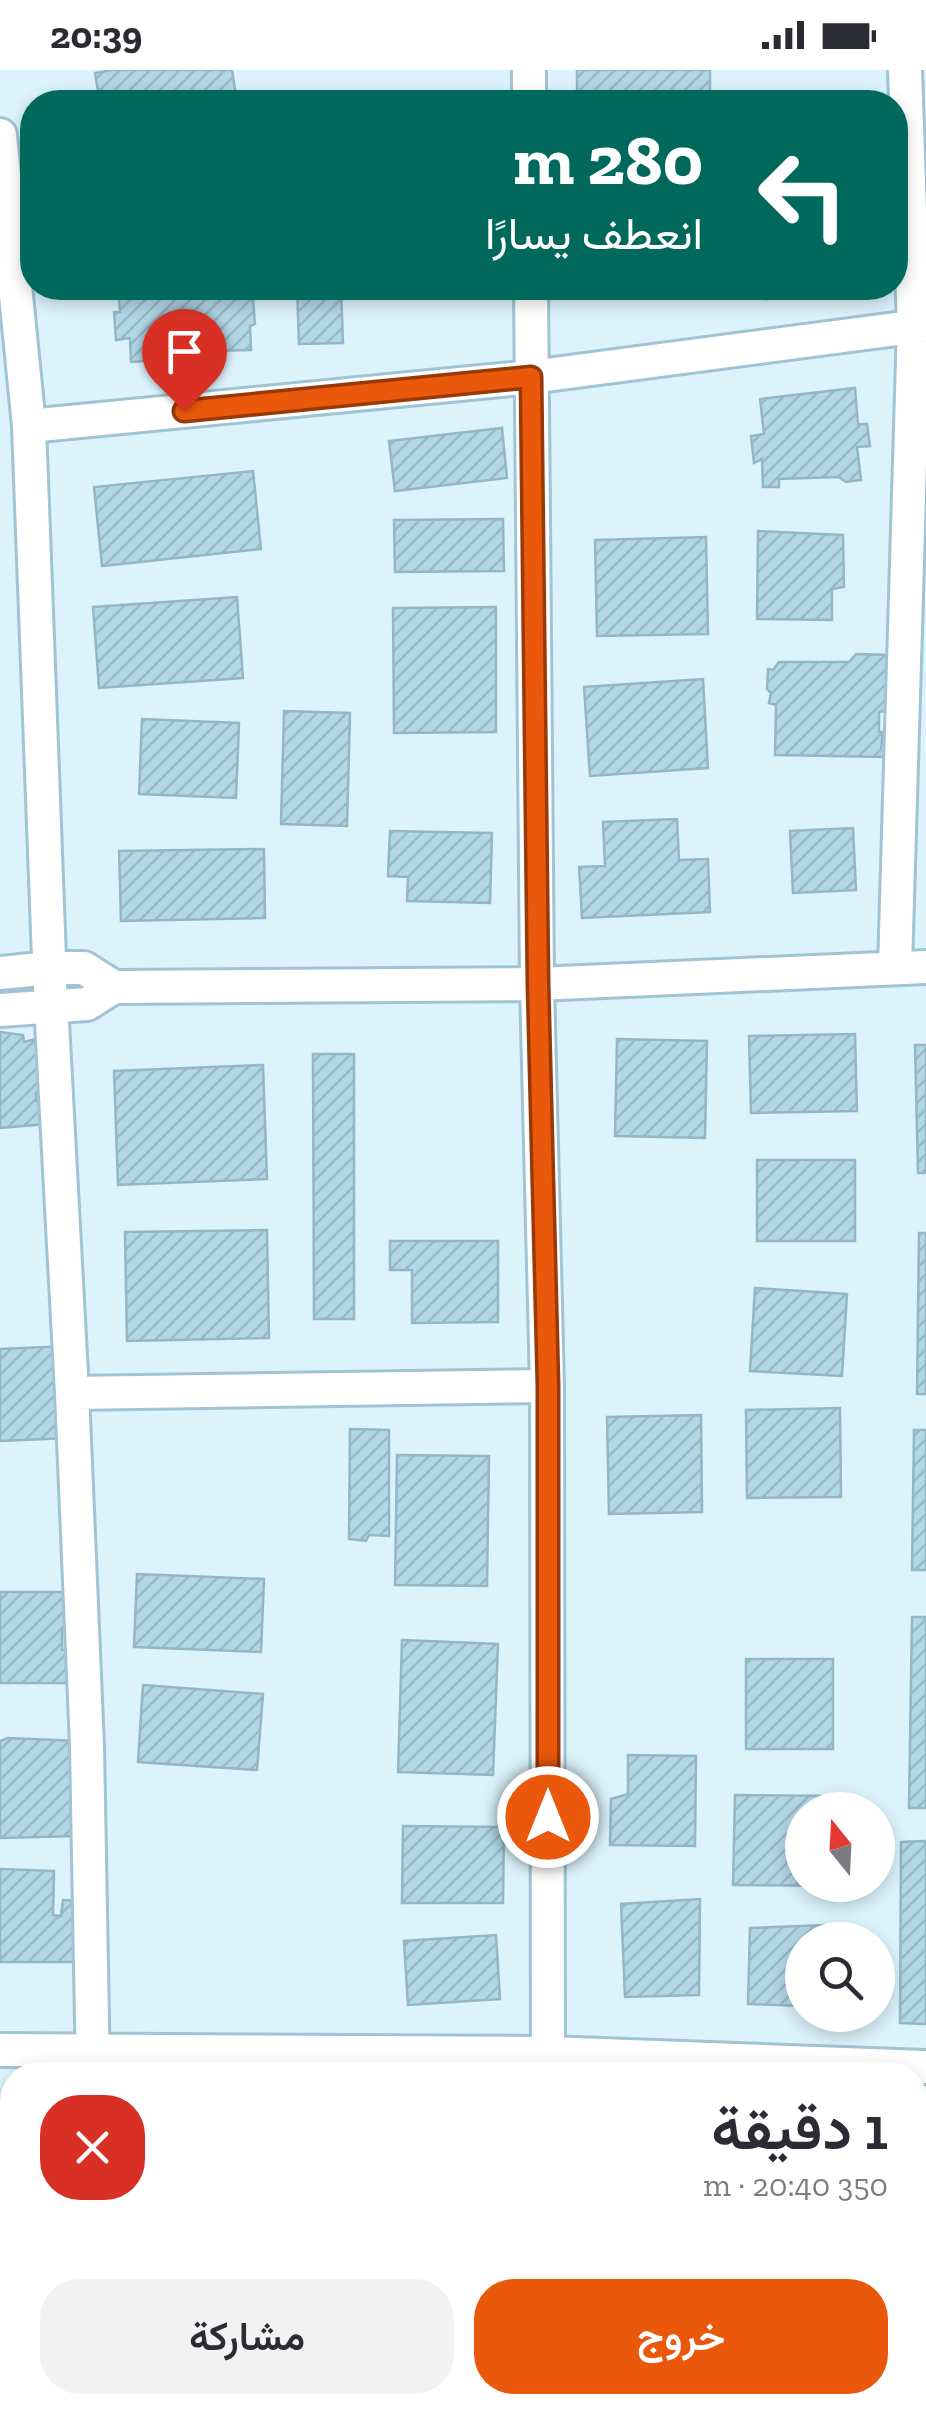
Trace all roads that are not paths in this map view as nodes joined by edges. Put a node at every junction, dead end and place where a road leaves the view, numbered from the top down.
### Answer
1 (908, 121) edge
2 (0, 134) edge
3 (530, 300) edge
4 (920, 326) edge
5 (531, 377) junction
6 (29, 426) junction
7 (50, 968) junction
8 (911, 968) edge
9 (0, 973) edge
10 (538, 984) junction
11 (114, 987) junction
12 (51, 1007) junction
13 (0, 1010) edge
14 (548, 1386) junction
15 (72, 1393) junction
16 (0, 2050) edge
17 (92, 2062) edge
18 (548, 2062) edge

1 - 4 street
2 - 6 street
3 - 5 street
4 - 5 street
4 - 8 street
5 - 6 street
5 - 10 street
6 - 7 street
7 - 9 street
7 - 11 street
7 - 12 street
8 - 10 street
10 - 11 street
10 - 14 street
11 - 12 street
12 - 13 street
12 - 15 street
14 - 15 street
14 - 18 street
15 - 17 street
16 - 17 street

